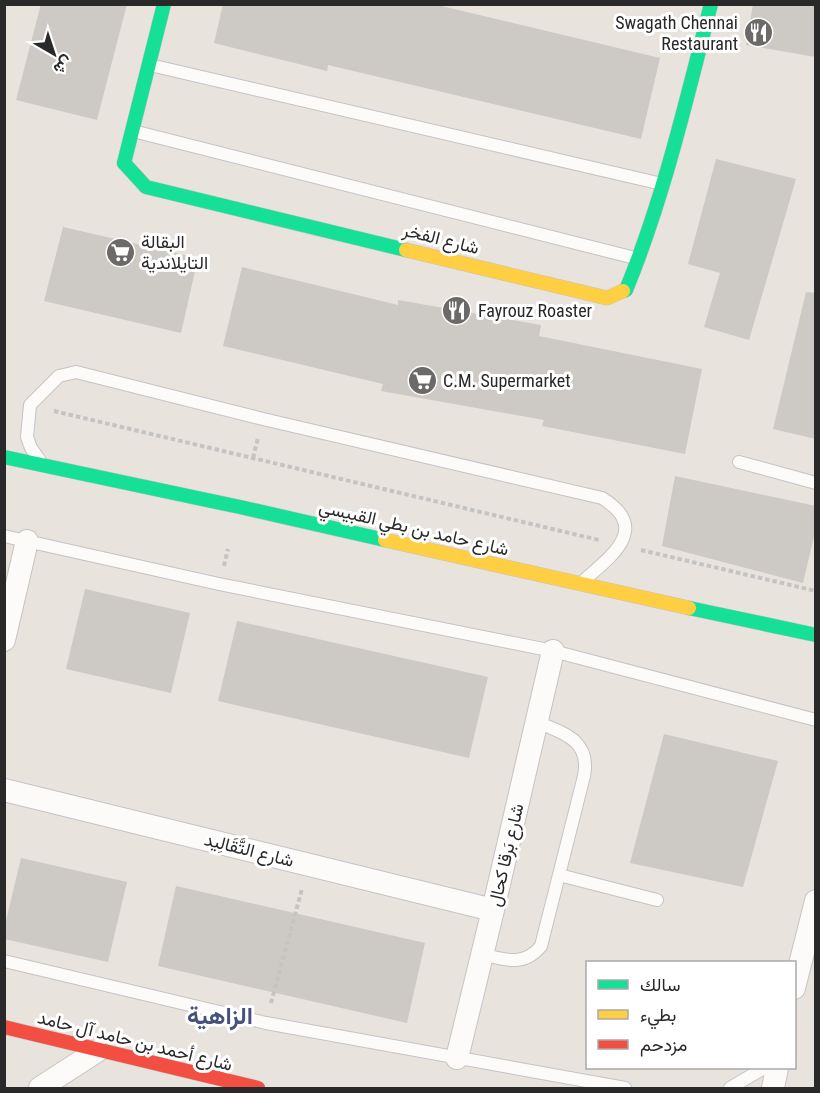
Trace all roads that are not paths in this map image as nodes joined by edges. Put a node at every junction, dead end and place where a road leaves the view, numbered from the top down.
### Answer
1 (164, 4) edge
2 (711, 4) edge
3 (148, 65) junction
4 (133, 131) junction
5 (663, 184) junction
6 (640, 259) junction
7 (4, 457) edge
8 (739, 462) dead end
9 (45, 467) junction
10 (4, 468) edge
11 (816, 483) edge
12 (4, 537) edge
13 (27, 541) junction
14 (579, 585) junction
15 (8, 612) edge
16 (816, 635) edge
17 (4, 640) edge
18 (553, 651) junction
19 (816, 720) edge
20 (537, 722) junction
21 (4, 790) edge
22 (559, 875) junction
23 (657, 900) dead end
24 (816, 902) edge
25 (494, 910) junction
26 (483, 954) junction
27 (4, 961) edge
28 (803, 976) edge
29 (4, 1028) edge
30 (97, 1051) junction
31 (457, 1058) junction
32 (762, 1069) edge
33 (777, 1069) edge
34 (734, 1088) edge
35 (40, 1089) edge
36 (258, 1089) edge
37 (625, 1089) edge
38 (773, 1089) edge

1 - 3 main road, شارع الفخر
2 - 5 main road, شارع الفخر
3 - 4 main road, شارع الفخر
3 - 5 lane
4 - 6 lane
4 - 6 main road, شارع الفخر
5 - 6 main road, شارع الفخر
7 - 9 main road, شارع حامد بن بطي القبيسي
8 - 11 lane
9 - 10 lane
9 - 14 main road, شارع حامد بن بطي القبيسي
9 - 14 lane
12 - 13 lane
13 - 15 street
13 - 18 lane
14 - 16 main road, شارع حامد بن بطي القبيسي
15 - 17 street
18 - 19 lane
18 - 20 street, شارع بَرقا كحال
20 - 22 lane
20 - 25 street, شارع بَرقا كحال
21 - 25 street, شارع التَّقَالِيد
22 - 23 lane
22 - 26 lane
24 - 28 street
25 - 26 street, شارع بَرقا كحال
26 - 31 street, شارع بَرقا كحال
27 - 31 lane
29 - 30 main road, شارع أحمد بن حامد آل حامد
30 - 35 street
30 - 36 main road, شارع أحمد بن حامد آل حامد
31 - 37 lane
32 - 34 lane
33 - 38 street

